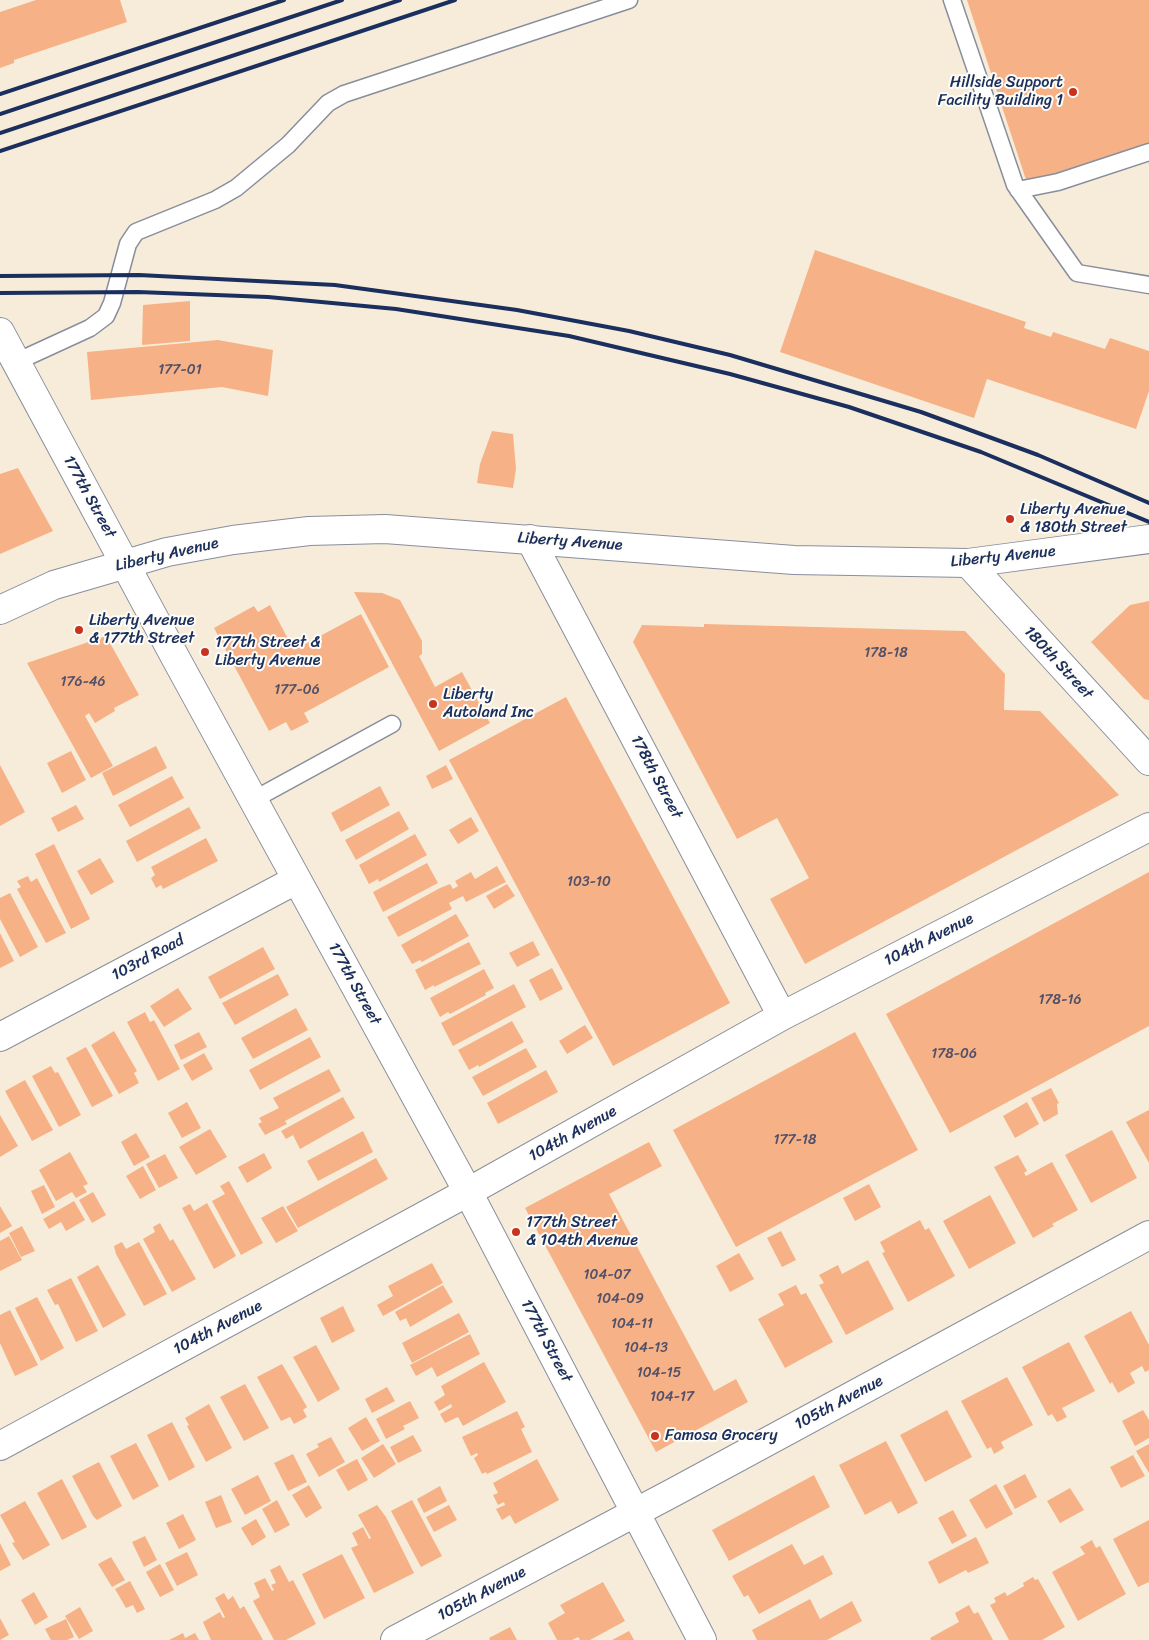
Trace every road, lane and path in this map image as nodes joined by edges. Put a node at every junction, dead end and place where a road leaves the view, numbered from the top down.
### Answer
1 (629, 0) edge
2 (952, 0) edge
3 (1149, 152) edge
4 (1018, 190) junction
5 (1149, 285) edge
6 (0, 332) edge
7 (16, 362) junction
8 (530, 539) junction
9 (1149, 539) edge
10 (125, 563) junction
11 (968, 563) junction
12 (0, 610) edge
13 (392, 724) dead end
14 (1149, 761) edge
15 (253, 800) junction
16 (1149, 827) edge
17 (296, 880) junction
18 (782, 1016) junction
19 (0, 1037) edge
20 (468, 1192) junction
21 (1149, 1235) edge
22 (0, 1446) edge
23 (636, 1513) junction
24 (395, 1640) edge
25 (702, 1640) edge

1 - 7 lane
2 - 4 lane
3 - 4 lane
4 - 5 lane
6 - 7 street, 177th Street
7 - 10 street, 177th Street
8 - 10 street, Liberty Avenue
8 - 11 street, Liberty Avenue
8 - 18 street, 178th Street
9 - 11 street, Liberty Avenue
10 - 12 street, Liberty Avenue
10 - 15 street, 177th Street
11 - 14 street, 180th Street
13 - 15 lane
15 - 17 street, 177th Street
16 - 18 street, 104th Avenue
17 - 19 street, 103rd Road
17 - 20 street, 177th Street
18 - 20 street, 104th Avenue
20 - 22 street, 104th Avenue
20 - 23 street, 177th Street
21 - 23 street, 105th Avenue
23 - 24 street, 105th Avenue
23 - 25 street, 177th Street

